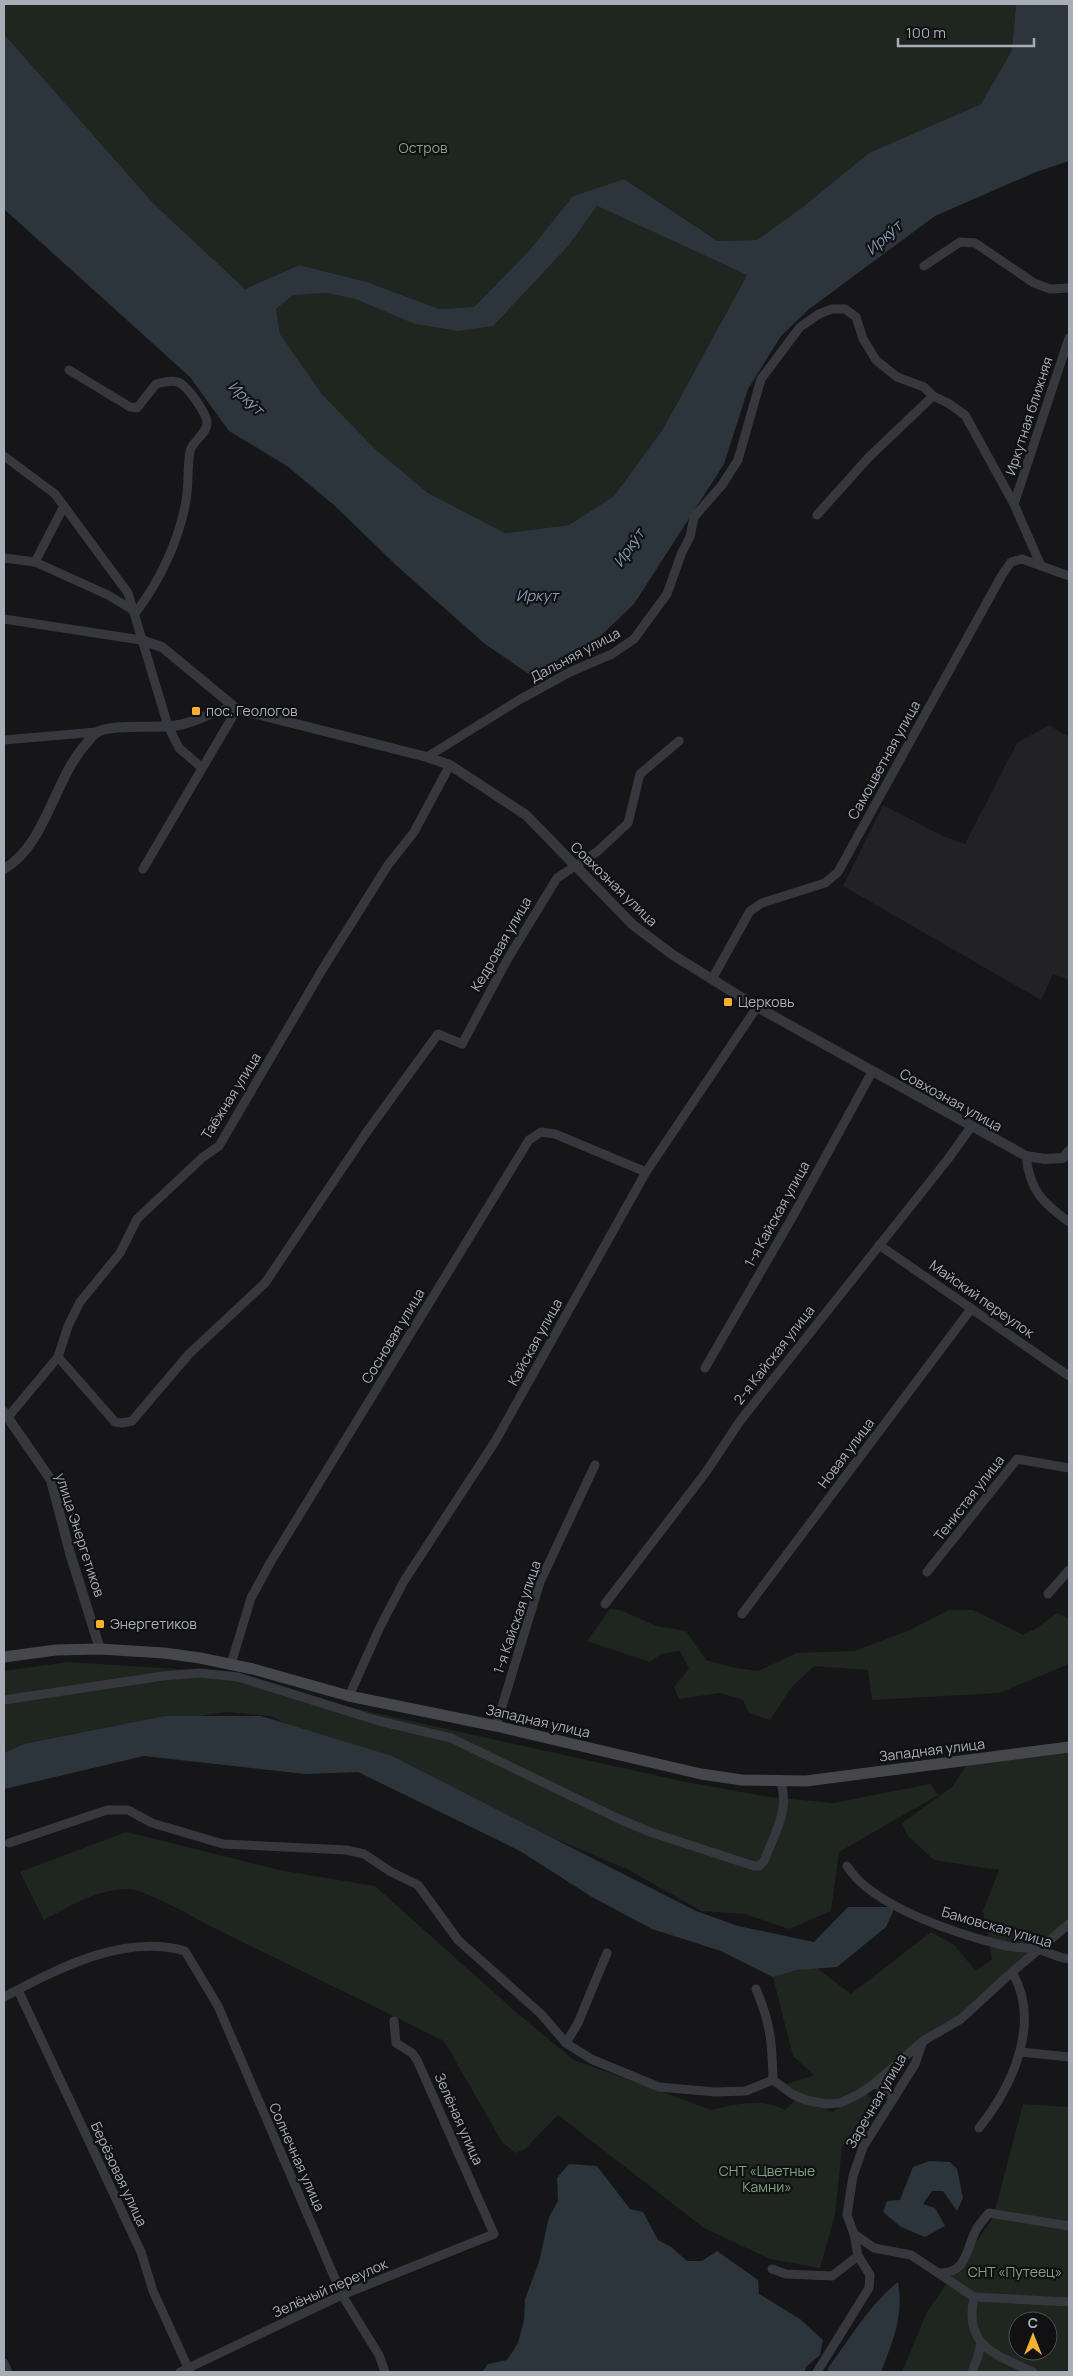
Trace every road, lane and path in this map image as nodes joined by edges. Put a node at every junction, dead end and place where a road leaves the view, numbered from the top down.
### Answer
1 (924, 266) dead end
2 (1069, 288) edge
3 (1069, 338) edge
4 (69, 370) dead end
5 (933, 396) junction
6 (4, 456) edge
7 (1014, 504) junction
8 (64, 506) junction
9 (817, 515) dead end
10 (4, 558) edge
11 (35, 562) junction
12 (1041, 566) junction
13 (1069, 576) edge
14 (136, 612) junction
15 (4, 619) edge
16 (141, 640) junction
17 (237, 708) junction
18 (168, 726) junction
19 (97, 732) junction
20 (4, 740) edge
21 (679, 741) dead end
22 (427, 757) junction
23 (450, 765) junction
24 (201, 767) junction
25 (574, 866) junction
26 (4, 869) edge
27 (143, 869) dead end
28 (712, 979) junction
29 (757, 1007) junction
30 (872, 1072) junction
31 (971, 1127) junction
32 (1026, 1156) junction
33 (1067, 1156) edge
34 (646, 1172) junction
35 (1069, 1222) edge
36 (879, 1245) junction
37 (972, 1309) junction
38 (58, 1357) junction
39 (705, 1368) dead end
40 (1069, 1376) edge
41 (6, 1414) edge
42 (595, 1465) dead end
43 (1069, 1468) edge
44 (1069, 1570) edge
45 (927, 1572) dead end
46 (1048, 1594) dead end
47 (605, 1604) dead end
48 (742, 1614) dead end
49 (100, 1649) junction
50 (4, 1657) edge
51 (231, 1664) junction
52 (349, 1696) junction
53 (4, 1700) edge
54 (496, 1726) junction
55 (1069, 1747) edge
56 (780, 1781) junction
57 (9, 1843) dead end
58 (846, 1866) dead end
59 (1069, 1924) edge
60 (1041, 1950) junction
61 (607, 1953) dead end
62 (1069, 1959) edge
63 (1012, 1972) junction
64 (756, 1989) dead end
65 (18, 1990) junction
66 (4, 1997) edge
67 (394, 2021) dead end
68 (923, 2041) junction
69 (566, 2042) junction
70 (1021, 2052) junction
71 (1069, 2057) edge
72 (773, 2080) junction
73 (875, 2083) junction
74 (894, 2098) junction
75 (979, 2128) dead end
76 (1069, 2226) edge
77 (494, 2234) joint
78 (854, 2234) junction
79 (858, 2256) junction
80 (772, 2269) dead end
81 (939, 2273) junction
82 (342, 2295) junction
83 (974, 2297) junction
84 (1069, 2302) edge
85 (981, 2342) junction
86 (4, 2363) edge
87 (186, 2371) edge
88 (8, 2372) edge
89 (385, 2372) edge
90 (817, 2372) edge
91 (972, 2372) edge
92 (1033, 2372) edge

1 - 2 street
3 - 7 street, Иркутная ближняя
4 - 14 street
5 - 7 street, Дальняя улица
5 - 9 street
5 - 22 street, Дальняя улица
6 - 8 street
7 - 12 street, Дальняя улица
8 - 11 street
8 - 14 street
10 - 11 street
11 - 14 street
12 - 13 street, Самоцветная улица
12 - 28 street, Самоцветная улица
14 - 16 street
15 - 16 street
16 - 17 street, Совхозная улица
16 - 18 street
17 - 18 street
17 - 22 street, Совхозная улица
17 - 24 street
18 - 19 street
18 - 24 street
19 - 20 street
19 - 26 street
21 - 25 street, Кедровая улица
22 - 23 street, Совхозная улица
23 - 25 street, Совхозная улица
23 - 38 street, Таёжная улица
24 - 27 street
25 - 28 street, Совхозная улица
25 - 38 street, Кедровая улица
28 - 29 street, Совхозная улица
29 - 30 street, Совхозная улица
29 - 34 street, Кайская улица
30 - 31 street, Совхозная улица
30 - 39 street, 1-я Кайская улица
31 - 32 street, Совхозная улица
31 - 36 street, 2-я Кайская улица
32 - 33 street, Совхозная улица
32 - 35 street
34 - 51 street, Сосновая улица
34 - 52 street, Кайская улица
36 - 37 street, Майский переулок
36 - 47 street, 2-я Кайская улица
37 - 40 street, Майский переулок
37 - 48 street, Новая улица
38 - 41 street, Таёжная улица
41 - 49 street, улица Энергетиков
42 - 54 street, 1-я Кайская улица
43 - 45 street, Тенистая улица
44 - 46 street
49 - 50 main road, Западная улица
49 - 51 main road, Западная улица
51 - 52 main road, Западная улица
52 - 54 main road, Западная улица
53 - 56 street
54 - 56 main road, Западная улица
55 - 56 main road, Западная улица
57 - 69 street
58 - 60 street, Бамовская улица
59 - 60 street
60 - 62 street, Бамовская улица
60 - 63 street
61 - 69 street
63 - 68 street
63 - 70 street
64 - 72 street
65 - 66 street
65 - 82 street, Солнечная улица
65 - 87 street, Берёзовая улица
67 - 77 street, Зелёная улица
68 - 73 street
68 - 74 street, Заречная улица
69 - 72 street
70 - 71 street
70 - 75 street
72 - 73 street
73 - 74 street
74 - 78 street, Заречная улица
76 - 81 street
77 - 82 street, Зелёный переулок
78 - 79 street
78 - 81 street
79 - 80 street
79 - 90 street
81 - 83 street
82 - 87 street, Зелёный переулок
82 - 89 street, Солнечная улица
83 - 84 street
83 - 85 street
85 - 91 street
85 - 92 street
86 - 88 street

